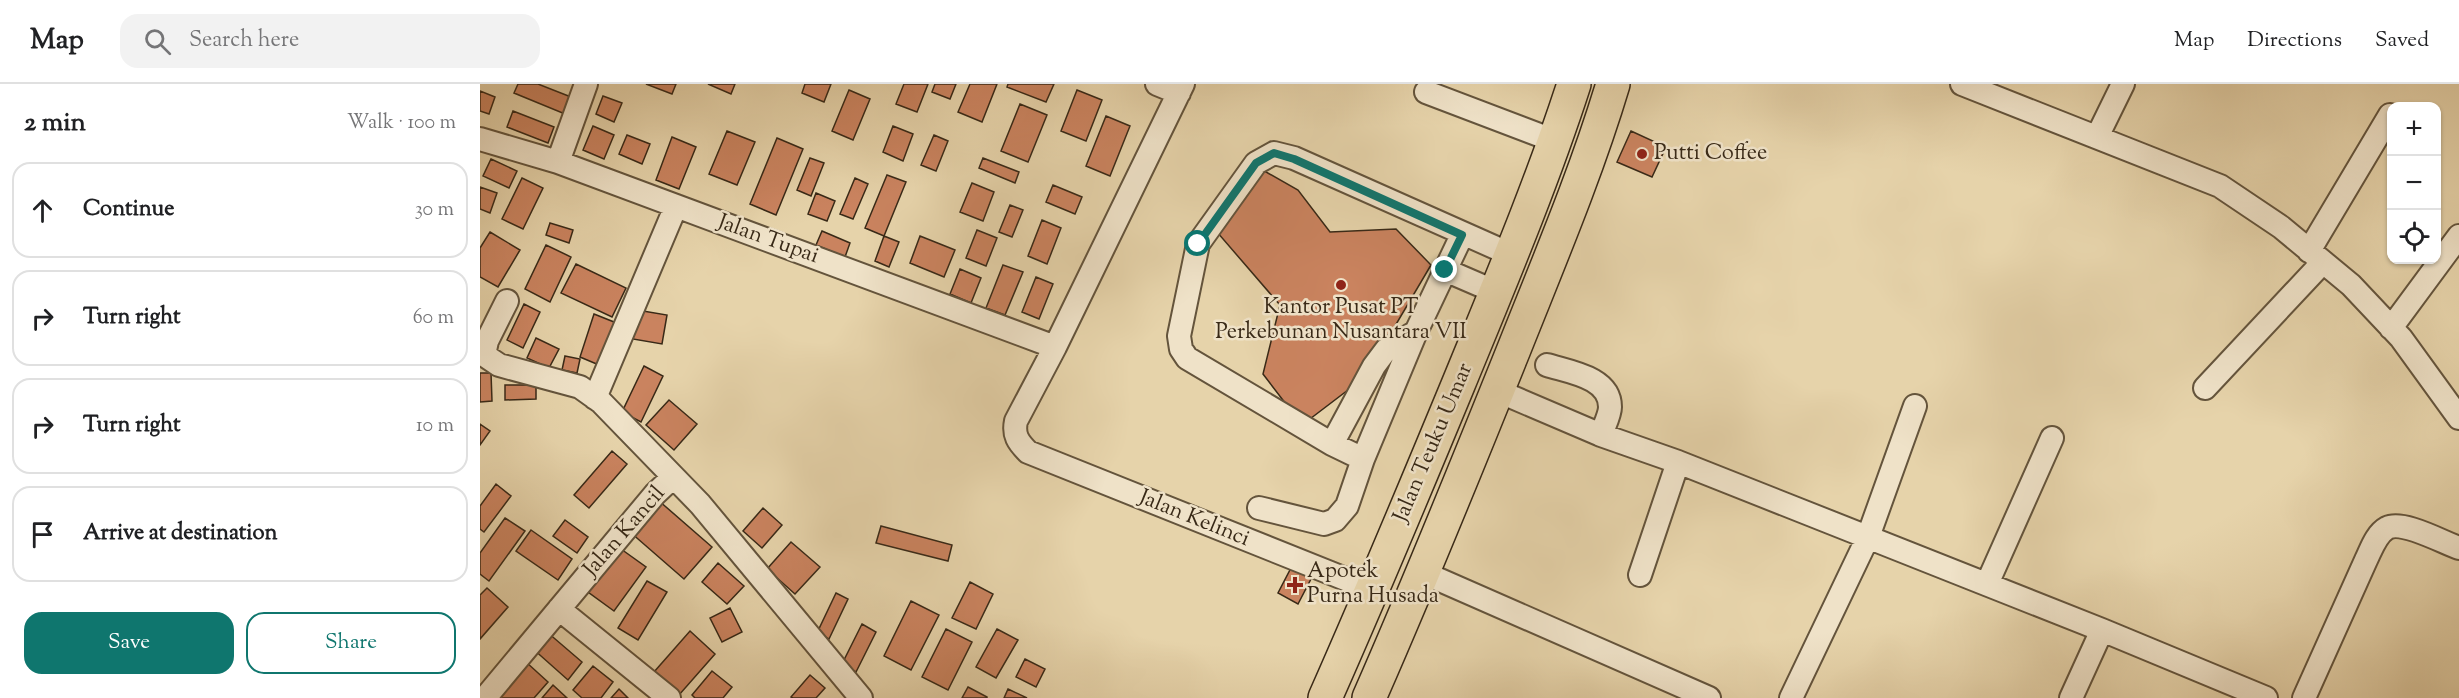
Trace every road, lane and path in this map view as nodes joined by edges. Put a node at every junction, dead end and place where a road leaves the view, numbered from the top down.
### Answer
1 (586, 84) edge
2 (1157, 84) edge
3 (1574, 84) edge
4 (1613, 84) edge
5 (1962, 84) edge
6 (2123, 84) edge
7 (1181, 89) edge
8 (1426, 92) dead end
9 (2387, 121) edge
10 (2097, 137) junction
11 (480, 139) edge
12 (1555, 141) junction
13 (558, 162) junction
14 (676, 206) junction
15 (1462, 235) junction
16 (2459, 236) edge
17 (1512, 255) junction
18 (2316, 256) junction
19 (1445, 270) junction
20 (1496, 292) junction
21 (507, 301) dead end
22 (2391, 328) junction
23 (1416, 332) junction
24 (1055, 347) junction
25 (1547, 365) dead end
26 (2205, 388) dead end
27 (1498, 391) junction
28 (595, 398) junction
29 (1915, 406) dead end
30 (2459, 418) edge
31 (1601, 435) junction
32 (2052, 438) dead end
33 (1332, 444) junction
34 (1363, 459) junction
35 (1678, 462) junction
36 (672, 478) junction
37 (1259, 508) dead end
38 (1868, 537) junction
39 (2459, 548) edge
40 (1424, 573) junction
41 (1640, 575) dead end
42 (1987, 584) junction
43 (1373, 590) junction
44 (559, 609) junction
45 (2102, 630) junction
46 (1800, 695) edge
47 (485, 698) edge
48 (669, 698) edge
49 (861, 698) edge
50 (1325, 698) edge
51 (1369, 698) edge
52 (1709, 698) edge
53 (2071, 698) edge
54 (2266, 698) edge
55 (2304, 698) edge

1 - 13 street
2 - 7 street
3 - 12 highway, Jalan Teuku Umar
4 - 27 highway, Jalan Teuku Umar
5 - 10 street
6 - 10 street
7 - 24 street
8 - 12 street
9 - 18 street
10 - 18 street
11 - 13 street, Jalan Tupai
12 - 17 highway, Jalan Teuku Umar
13 - 14 street, Jalan Tupai
14 - 24 street, Jalan Tupai
14 - 28 street
15 - 17 street
15 - 19 street
15 - 33 street
16 - 22 street
17 - 20 highway, Jalan Teuku Umar
18 - 22 street
18 - 26 street
19 - 20 street
19 - 23 street
20 - 43 highway, Jalan Teuku Umar
21 - 28 street
22 - 30 street
23 - 33 street
23 - 34 street
24 - 43 street, Jalan Kelinci
25 - 31 street
27 - 31 street
27 - 40 highway, Jalan Teuku Umar
28 - 36 street
29 - 38 street
31 - 35 street
32 - 42 street
33 - 34 street
34 - 37 street
35 - 38 street
35 - 41 street
36 - 44 street, Jalan Kancil
36 - 49 street, Jalan Kancil
38 - 42 street
38 - 46 street
39 - 55 street
40 - 51 highway, Jalan Teuku Umar
40 - 52 street
42 - 45 street
43 - 50 highway, Jalan Teuku Umar
44 - 47 street, Jalan Kancil
44 - 48 street
45 - 53 street
45 - 54 street

